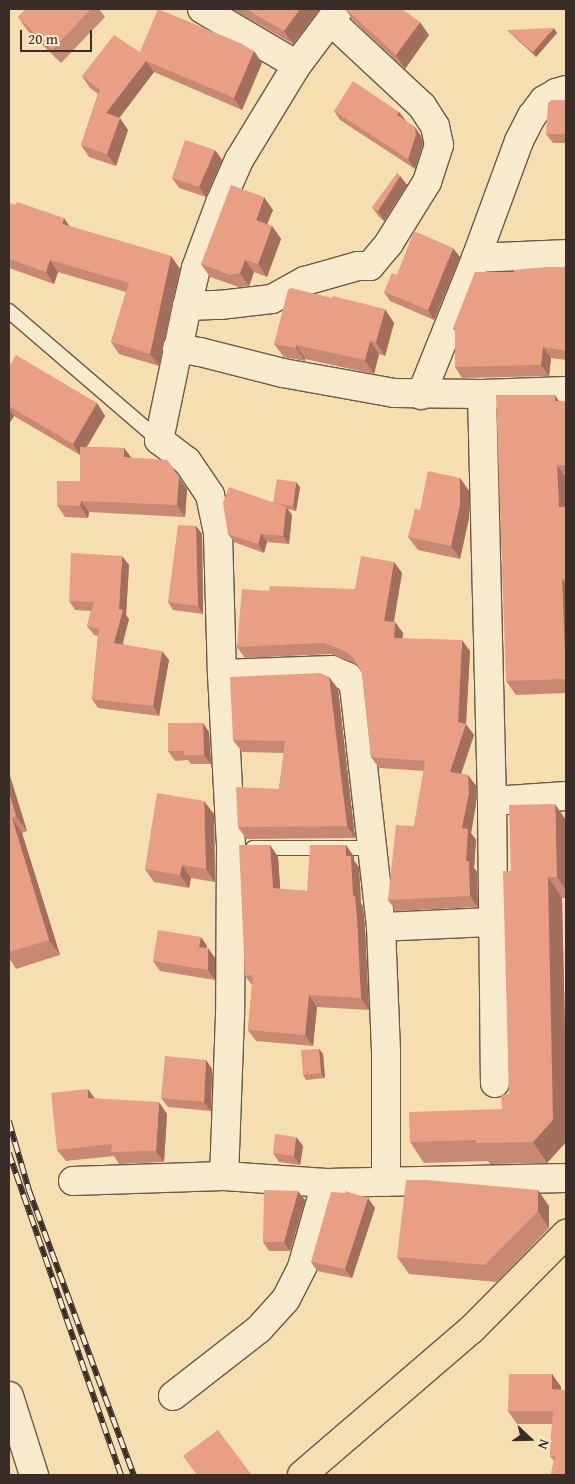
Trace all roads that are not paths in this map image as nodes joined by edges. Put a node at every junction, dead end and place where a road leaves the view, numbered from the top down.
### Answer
1 (202, 9) edge
2 (335, 15) edge
3 (297, 65) junction
4 (566, 90) edge
5 (566, 254) edge
6 (476, 258) junction
7 (187, 306) junction
8 (9, 311) edge
9 (176, 348) junction
10 (566, 391) edge
11 (482, 394) junction
12 (421, 395) junction
13 (159, 440) junction
14 (222, 674) junction
15 (566, 796) edge
16 (492, 800) junction
17 (232, 848) junction
18 (372, 848) junction
19 (493, 922) junction
20 (381, 927) junction
21 (495, 1083) dead end
22 (224, 1176) junction
23 (566, 1178) edge
24 (72, 1181) dead end
25 (386, 1182) junction
26 (326, 1183) junction
27 (566, 1234) edge
28 (9, 1396) edge
29 (173, 1396) dead end
30 (34, 1475) edge
31 (302, 1475) edge

1 - 3 street
2 - 3 street
2 - 7 street
3 - 7 street
4 - 6 street
5 - 6 street
6 - 12 street
7 - 9 street
8 - 13 lane
9 - 12 street
9 - 13 street
10 - 11 street
11 - 12 street
11 - 16 street
13 - 14 street
14 - 17 street
14 - 18 street
15 - 16 street
16 - 19 street
17 - 18 lane
17 - 22 street
18 - 20 street
19 - 20 street
19 - 21 street
20 - 25 street
22 - 24 street
22 - 26 street
23 - 25 street
25 - 26 street
26 - 29 street
27 - 31 main road
28 - 30 street

